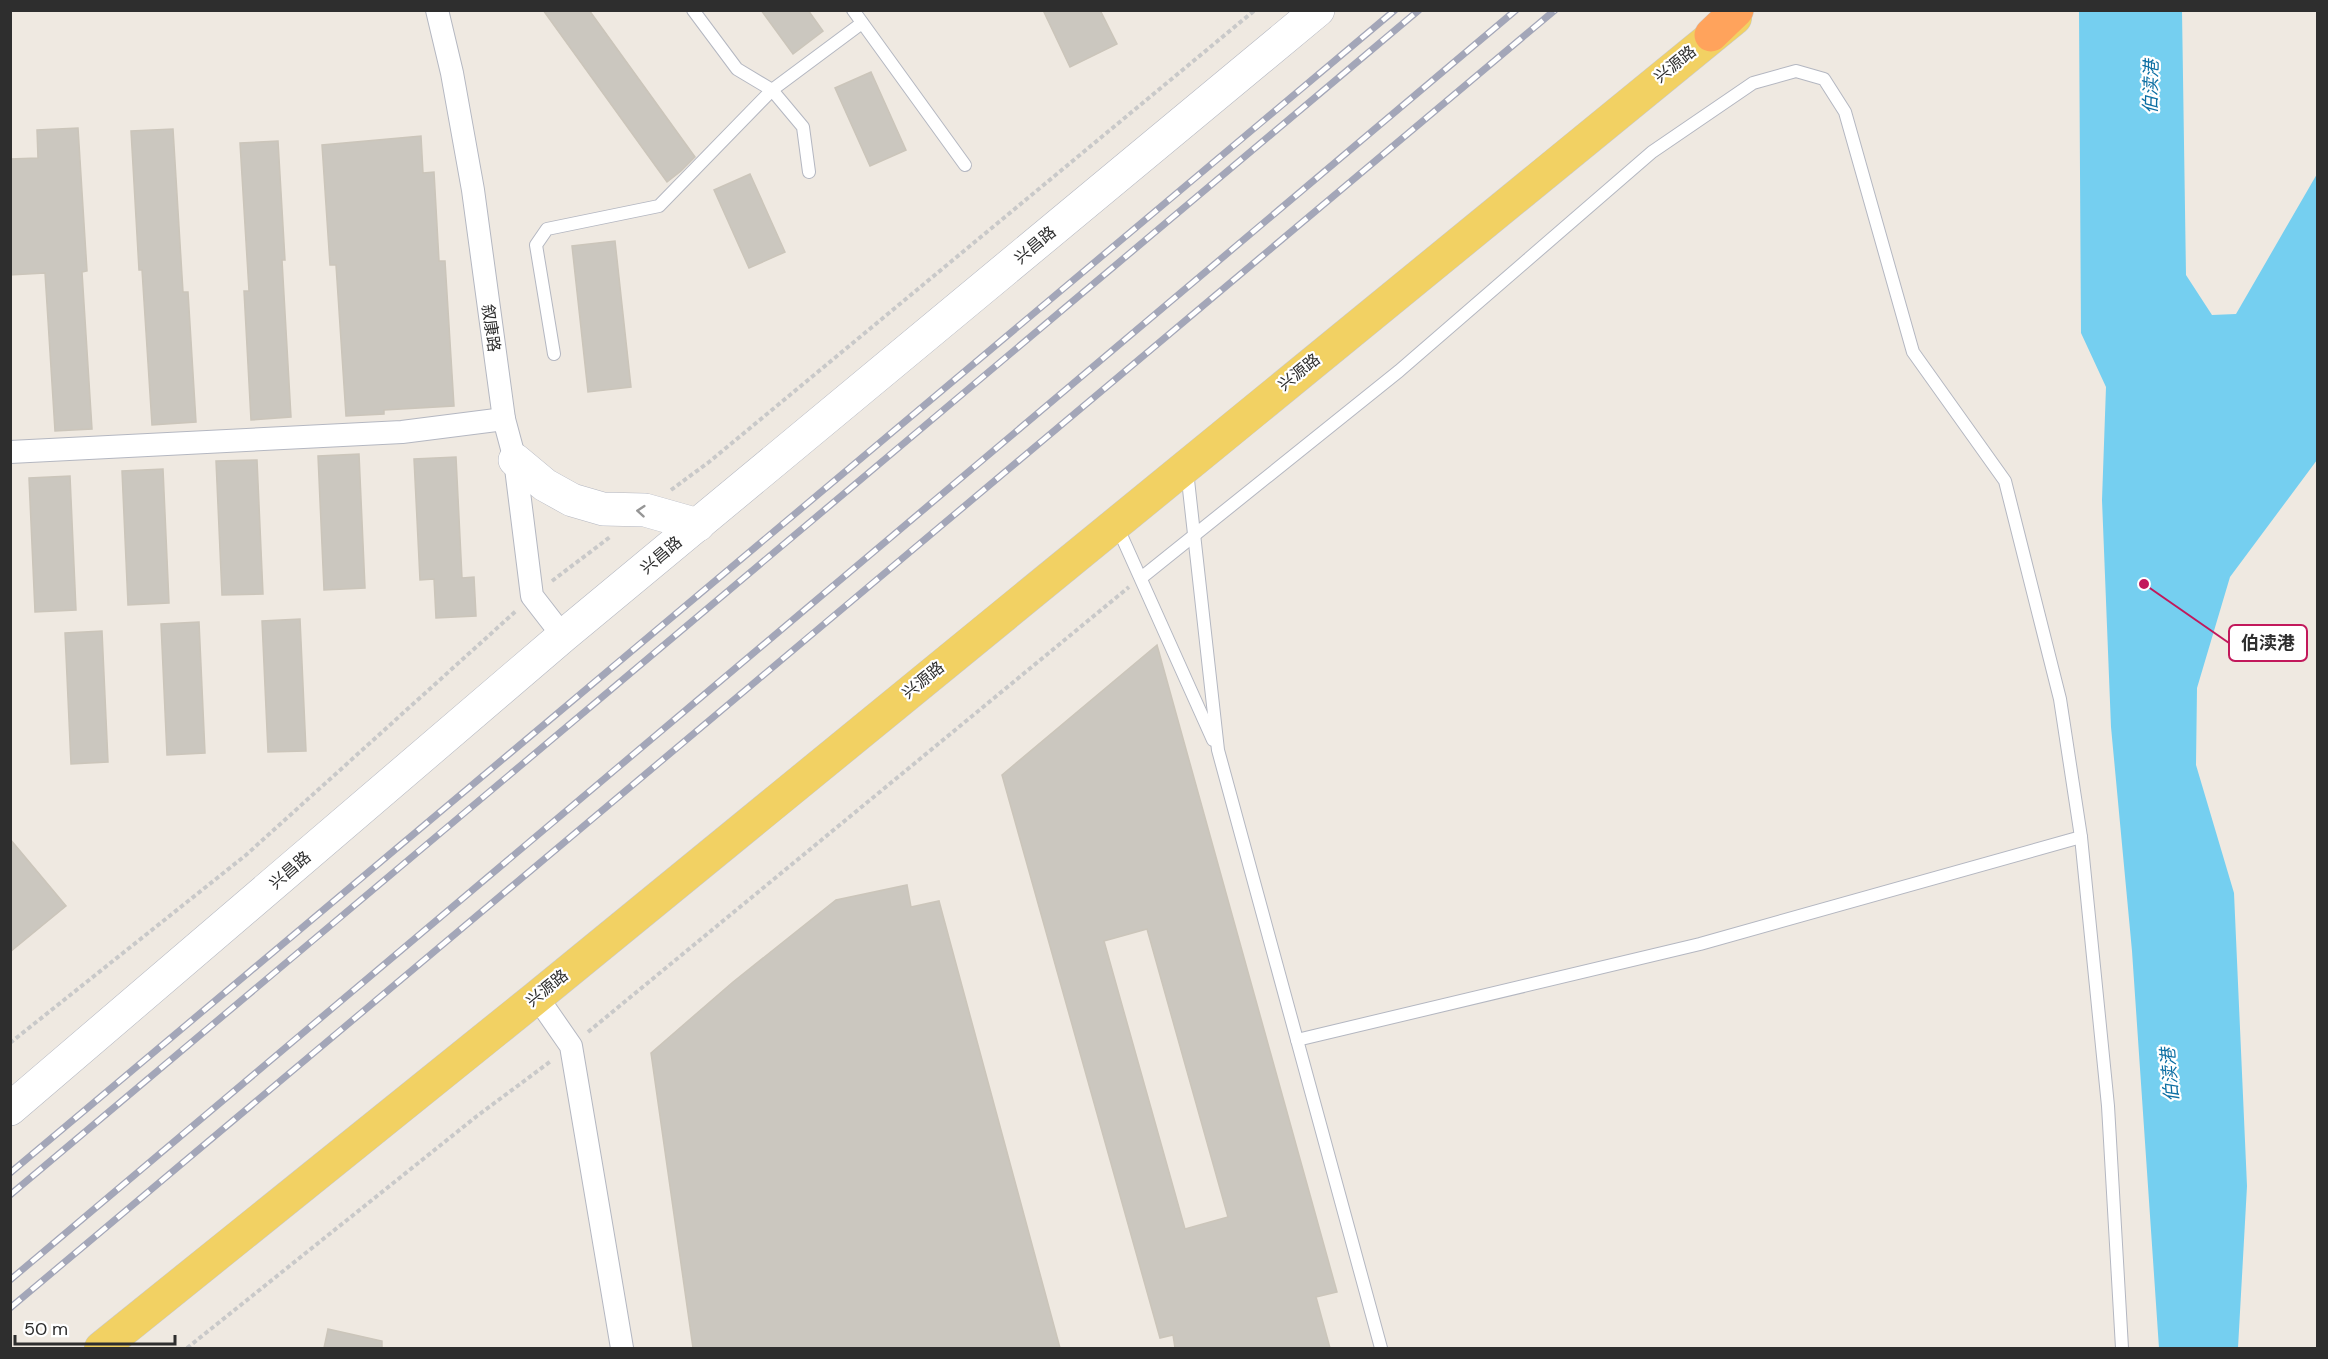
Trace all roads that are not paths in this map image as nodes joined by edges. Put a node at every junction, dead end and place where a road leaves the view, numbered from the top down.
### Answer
1 (436, 10) edge
2 (693, 10) edge
3 (853, 10) edge
4 (1318, 10) edge
5 (1737, 10) edge
6 (1745, 10) edge
7 (862, 23) junction
8 (1711, 35) junction
9 (772, 90) junction
10 (965, 165) dead end
11 (809, 172) dead end
12 (554, 354) dead end
13 (504, 419) junction
14 (10, 452) edge
15 (515, 460) junction
16 (1187, 464) junction
17 (1116, 522) junction
18 (698, 525) junction
19 (1194, 534) junction
20 (1141, 578) junction
21 (563, 636) junction
22 (1218, 750) junction
23 (2081, 837) junction
24 (537, 997) junction
25 (1297, 1040) junction
26 (10, 1109) edge
27 (101, 1348) edge
28 (622, 1348) edge
29 (1381, 1348) edge
30 (2122, 1348) edge

1 - 13 street, 叙康路
2 - 9 lane
3 - 7 lane
4 - 18 main road, 兴昌路
5 - 8 highway
6 - 8 main road, 兴源路
7 - 9 lane
7 - 10 lane
8 - 16 main road, 兴源路
9 - 11 lane
9 - 12 lane
13 - 14 street
13 - 15 street, 叙康路
18 -> 15 main road
15 - 21 street, 叙康路
16 - 17 main road, 兴源路
16 - 19 lane
17 - 20 lane
17 - 24 main road, 兴源路
18 - 21 main road, 兴昌路
19 - 20 lane
19 - 22 lane
19 - 23 lane
20 - 22 lane
21 - 26 main road, 兴昌路
22 - 25 lane
23 - 25 lane
23 - 30 lane
24 - 27 main road, 兴源路
24 - 28 street
25 - 29 lane

